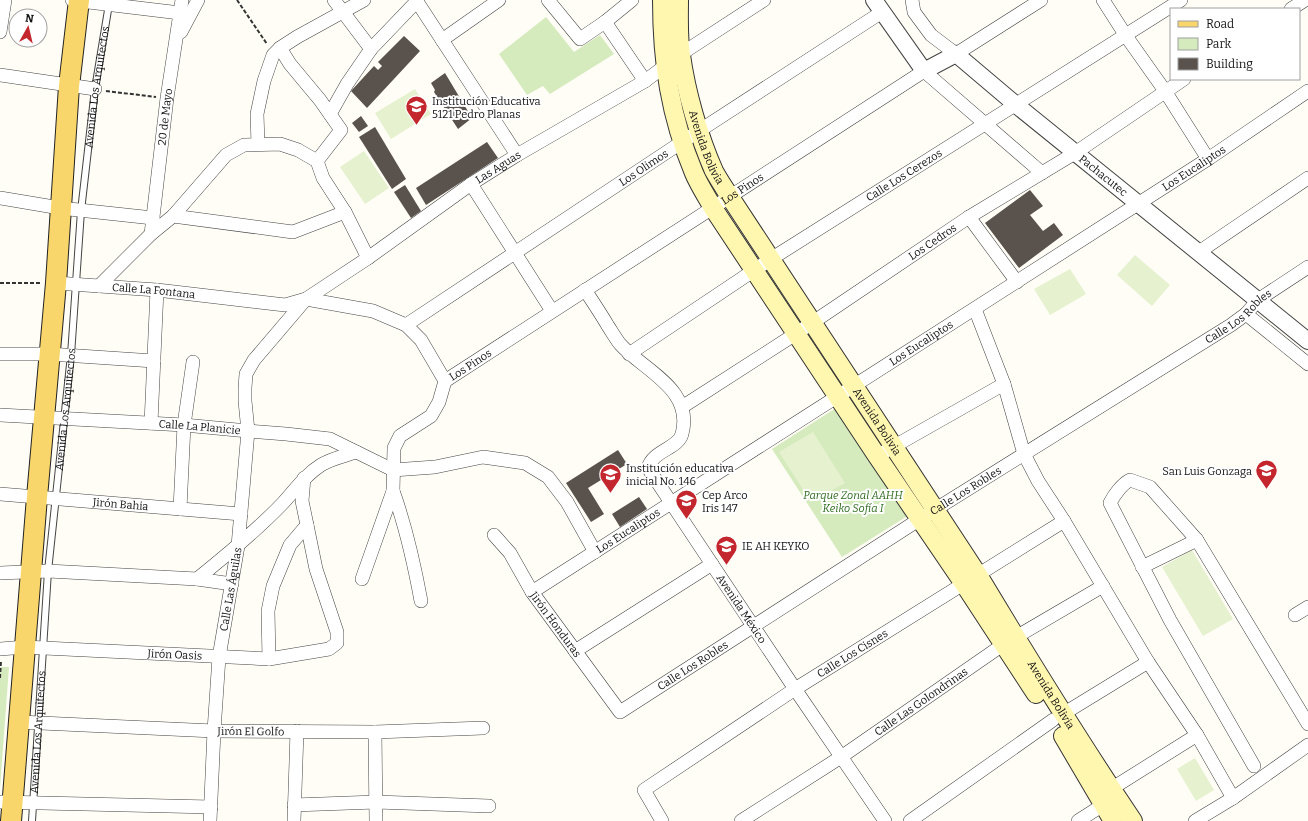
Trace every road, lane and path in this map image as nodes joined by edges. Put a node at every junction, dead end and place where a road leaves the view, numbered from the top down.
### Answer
1 (6, 0) edge
2 (77, 0) edge
3 (182, 0) edge
4 (198, 0) edge
5 (237, 0) edge
6 (334, 0) edge
7 (364, 0) edge
8 (417, 0) edge
9 (499, 0) edge
10 (548, 0) edge
11 (632, 0) edge
12 (662, 0) edge
13 (679, 0) edge
14 (764, 0) edge
15 (912, 0) edge
16 (1041, 0) edge
17 (1103, 0) edge
18 (1181, 0) edge
19 (1305, 0) edge
20 (109, 2) edge
21 (878, 6) edge
22 (1293, 8) edge
23 (343, 12) junction
24 (180, 13) junction
25 (605, 22) junction
26 (0, 32) edge
27 (1126, 36) junction
28 (442, 40) junction
29 (176, 43) junction
30 (371, 49) junction
31 (276, 52) junction
32 (681, 54) junction
33 (956, 54) junction
34 (665, 65) junction
35 (924, 71) junction
36 (0, 76) edge
37 (1182, 80) edge
38 (645, 81) junction
39 (69, 86) junction
40 (95, 89) junction
41 (1165, 91) junction
42 (1308, 91) edge
43 (167, 98) junction
44 (1015, 104) junction
45 (330, 114) junction
46 (984, 124) junction
47 (699, 131) junction
48 (682, 142) junction
49 (258, 144) junction
50 (1075, 153) junction
51 (517, 155) junction
52 (1208, 160) junction
53 (317, 161) junction
54 (1042, 173) junction
55 (1308, 178) edge
56 (471, 184) junction
57 (730, 197) junction
58 (0, 198) edge
59 (1139, 204) junction
60 (60, 208) junction
61 (713, 208) junction
62 (81, 211) junction
63 (344, 212) junction
64 (173, 216) junction
65 (969, 217) junction
66 (153, 218) junction
67 (151, 234) junction
68 (1199, 252) junction
69 (515, 253) junction
70 (368, 258) junction
71 (771, 260) junction
72 (1308, 267) edge
73 (755, 270) junction
74 (1017, 282) junction
75 (0, 283) edge
76 (56, 283) junction
77 (76, 284) junction
78 (99, 286) junction
79 (157, 290) junction
80 (585, 290) junction
81 (306, 299) junction
82 (1258, 300) junction
83 (975, 309) junction
84 (552, 311) junction
85 (1246, 314) junction
86 (813, 323) junction
87 (406, 325) junction
88 (797, 333) junction
89 (1308, 340) edge
90 (0, 354) edge
91 (49, 354) junction
92 (629, 354) junction
93 (70, 355) junction
94 (254, 360) joint
95 (154, 361) junction
96 (193, 362) dead end
97 (1308, 364) edge
98 (445, 381) junction
99 (1004, 384) junction
100 (854, 385) junction
101 (838, 396) junction
102 (682, 407) junction
103 (0, 415) edge
104 (44, 418) junction
105 (65, 419) junction
106 (151, 423) junction
107 (184, 425) junction
108 (248, 432) junction
109 (893, 447) junction
110 (356, 452) junction
111 (1024, 454) junction
112 (877, 456) junction
113 (393, 470) junction
114 (304, 478) junction
115 (393, 491) junction
116 (0, 494) edge
117 (36, 497) junction
118 (56, 499) junction
119 (672, 503) junction
120 (180, 509) junction
121 (935, 509) junction
122 (241, 514) junction
123 (920, 519) junction
124 (1064, 521) junction
125 (307, 525) junction
126 (494, 536) dead end
127 (1197, 540) junction
128 (238, 546) junction
129 (596, 552) junction
130 (712, 564) junction
131 (1142, 567) junction
132 (40, 572) junction
133 (0, 573) edge
134 (198, 579) junction
135 (362, 579) dead end
136 (971, 579) junction
137 (232, 584) junction
138 (1103, 586) junction
139 (532, 592) junction
140 (421, 601) dead end
141 (1308, 607) edge
142 (1295, 615) dead end
143 (754, 626) junction
144 (1010, 641) junction
145 (34, 648) junction
146 (1, 649) edge
147 (575, 651) junction
148 (219, 657) junction
149 (269, 659) junction
150 (1148, 662) junction
151 (0, 678) edge
152 (795, 689) junction
153 (620, 712) joint
154 (1058, 717) junction
155 (19, 722) junction
156 (39, 723) junction
157 (1308, 724) edge
158 (483, 728) dead end
159 (214, 731) junction
160 (297, 731) junction
161 (375, 732) junction
162 (1197, 735) junction
163 (1308, 745) edge
164 (841, 757) junction
165 (1254, 766) dead end
166 (1111, 789) junction
167 (1233, 798) junction
168 (6, 802) edge
169 (34, 802) junction
170 (376, 802) junction
171 (294, 805) junction
172 (1103, 805) junction
173 (489, 806) dead end
174 (211, 807) junction
175 (10, 821) edge
176 (32, 821) edge
177 (210, 821) edge
178 (294, 821) edge
179 (376, 821) edge
180 (662, 821) edge
181 (741, 821) edge
182 (885, 821) edge
183 (910, 821) edge
184 (1078, 821) edge
185 (1113, 821) edge
186 (1133, 821) edge
187 (1195, 821) edge

1 - 26 street
2 - 20 street
2 - 39 main road, Avenida Los Arquitectos
3 - 24 street, 20 de Mayo
4 - 29 street
5 - 31 path
6 - 23 street
7 - 23 street
8 - 28 street
8 - 30 street
9 - 28 street
10 - 25 street
11 - 25 street
12 - 34 main road, Avenida Bolivia
13 - 32 main road, Avenida Bolivia
14 - 32 street, Las Aguas
15 - 33 street, Pachacutec
16 - 33 street, Los Pinos
17 - 27 street
18 - 27 street, Calle Los Cerezos
19 - 22 street
20 - 24 street
20 - 40 lane, Avenida Los Arquitectos
21 - 35 street
21 - 47 street, Los Olimos
23 - 30 street
23 - 31 street
24 - 29 street, 20 de Mayo
25 - 38 street
27 - 41 street
27 - 44 street, Calle Los Cerezos
28 - 51 street
29 - 43 street, 20 de Mayo
30 - 45 street
31 - 45 street
31 - 49 street
32 - 34 street, Las Aguas
32 - 47 main road, Avenida Bolivia
33 - 35 street, Los Pinos
33 - 44 street, Pachacutec
34 - 38 street, Las Aguas
34 - 48 main road, Avenida Bolivia
35 - 46 street
35 - 57 street, Los Pinos
36 - 39 street
37 - 41 street, Los Cedros
38 - 51 street, Las Aguas
39 - 40 street
39 - 60 main road, Avenida Los Arquitectos
40 - 43 path
40 - 62 lane, Avenida Los Arquitectos
41 - 50 street, Los Cedros
41 - 52 street
42 - 52 street, Los Eucaliptos
43 - 66 street, 20 de Mayo
44 - 46 street, Calle Los Cerezos
44 - 50 street, Pachacutec
45 - 53 street
46 - 54 street
46 - 71 street, Calle Los Cerezos
47 - 48 street, Los Olimos
47 - 57 main road, Avenida Bolivia
48 - 61 main road, Avenida Bolivia
48 - 69 street, Los Olimos
49 - 53 street
49 - 64 street
50 - 54 street, Los Cedros
50 - 59 street, Pachacutec
51 - 56 street, Las Aguas
52 - 59 street, Los Eucaliptos
53 - 63 street
54 - 65 street, Los Cedros
55 - 68 street
56 - 69 street
56 - 70 street, Las Aguas
57 - 61 street, Los Pinos
57 - 71 main road, Avenida Bolivia
58 - 60 street
59 - 68 street, Pachacutec
59 - 74 street, Los Eucaliptos
60 - 62 street
60 - 76 main road, Avenida Los Arquitectos
61 - 73 main road, Avenida Bolivia
61 - 80 street, Los Pinos
62 - 66 street
62 - 77 lane, Avenida Los Arquitectos
63 - 64 street
63 - 70 street
64 - 67 street
65 - 74 street
65 - 86 street, Los Cedros
66 - 67 street, 20 de Mayo
67 - 78 street
68 - 82 street, Pachacutec
69 - 84 street
69 - 87 street, Los Olimos
70 - 81 street, Las Aguas
71 - 73 street, Calle Los Cerezos
71 - 86 main road, Avenida Bolivia
72 - 82 street, Calle Los Robles
73 - 88 main road, Avenida Bolivia
73 - 92 street, Calle Los Cerezos
74 - 83 street, Los Eucaliptos
75 - 76 path
76 - 77 street, Calle La Fontana
76 - 91 main road, Avenida Los Arquitectos
77 - 78 street, Calle La Fontana
77 - 93 lane, Avenida Los Arquitectos
78 - 79 street, Calle La Fontana
79 - 81 street, Calle La Fontana
79 - 95 street
80 - 84 street, Los Pinos
80 - 92 street, Avenida México
81 - 87 street
81 - 94 street, Las Aguas
82 - 85 street, Calle Los Robles
82 - 89 street, Pachacutec
83 - 99 street
83 - 100 street, Los Eucaliptos
84 - 98 street, Los Pinos
85 - 97 street
85 - 111 street, Calle Los Robles
86 - 88 street, Los Cedros
86 - 100 main road, Avenida Bolivia
87 - 98 street
88 - 101 main road, Avenida Bolivia
88 - 102 street, Los Cedros
90 - 91 street
91 - 93 street
91 - 104 main road, Avenida Los Arquitectos
92 - 102 street, Avenida México
93 - 95 street
93 - 105 lane, Avenida Los Arquitectos
94 - 108 street, Calle Las Águilas
95 - 106 street
96 - 107 street
98 - 113 street
99 - 109 street
99 - 111 street
100 - 101 street, Los Eucaliptos
100 - 109 main road, Avenida Bolivia
101 - 112 main road, Avenida Bolivia
101 - 119 street, Los Eucaliptos
102 - 119 street, Avenida México
103 - 104 street, Calle La Planicie
104 - 105 street, Calle La Planicie
104 - 117 main road, Avenida Los Arquitectos
105 - 106 street, Calle La Planicie
105 - 118 lane, Avenida Los Arquitectos
106 - 107 street, Calle La Planicie
107 - 108 street, Calle La Planicie
107 - 120 street
108 - 110 street, Calle La Planicie
108 - 122 street, Calle Las Águilas
109 - 112 street
109 - 121 main road, Avenida Bolivia
110 - 113 street, Calle La Planicie
110 - 114 street
111 - 121 street, Calle Los Robles
111 - 124 street
112 - 123 main road, Avenida Bolivia
113 - 115 street
113 - 129 street
114 - 125 street
114 - 128 street
115 - 135 street
115 - 140 street
116 - 117 street, Jirón Bahia
117 - 118 street, Jirón Bahia
117 - 132 main road, Avenida Los Arquitectos
118 - 120 street, Jirón Bahia
118 - 132 lane, Avenida Los Arquitectos
119 - 129 street, Los Eucaliptos
119 - 130 street, Avenida México
120 - 122 street, Jirón Bahia
121 - 123 street, Calle Los Robles
121 - 136 main road, Avenida Bolivia
122 - 128 street, Calle Las Águilas
123 - 136 main road, Avenida Bolivia
123 - 143 street, Calle Los Robles
124 - 136 street, Calle Los Cisnes
124 - 138 street
125 - 149 street
125 - 149 street, Jirón Oasis
126 - 139 street, Jirón Honduras
127 - 131 street
127 - 131 street
127 - 157 street
128 - 134 street
128 - 137 street, Calle Las Águilas
129 - 139 street, Los Eucaliptos
130 - 143 street, Avenida México
130 - 147 street
131 - 165 street
132 - 133 street
132 - 134 street
132 - 145 main road, Avenida Los Arquitectos
134 - 137 street
136 - 144 main road, Avenida Bolivia
136 - 152 street, Calle Los Cisnes
137 - 148 street, Calle Las Águilas
138 - 144 street, Calle Las Golondrinas
138 - 150 street
139 - 147 street, Jirón Honduras
141 - 142 street
143 - 152 street, Avenida México
143 - 153 street, Calle Los Robles
144 - 154 main road, Avenida Bolivia
144 - 164 street, Calle Las Golondrinas
145 - 146 street, Jirón Oasis
145 - 148 street, Jirón Oasis
145 - 155 main road, Avenida Los Arquitectos
145 - 156 lane, Avenida Los Arquitectos
146 - 151 path
147 - 153 street, Jirón Honduras
148 - 149 street, Jirón Oasis
148 - 159 street, Calle Las Águilas
150 - 154 street
150 - 162 street
152 - 164 street, Avenida México
152 - 180 street, Calle Los Cisnes
154 - 166 main road, Avenida Bolivia
154 - 172 main road, Avenida Bolivia
154 - 183 street
155 - 156 street, Jirón El Golfo
155 - 168 main road, Avenida Los Arquitectos
156 - 159 street, Jirón El Golfo
156 - 169 lane, Avenida Los Arquitectos
158 - 161 street, Jirón El Golfo
159 - 160 street, Jirón El Golfo
159 - 174 street, Calle Las Águilas
160 - 161 street, Jirón El Golfo
160 - 171 street
161 - 170 street
162 - 166 street
162 - 167 street
163 - 167 street
164 - 181 street, Calle Las Golondrinas
164 - 182 street, Avenida México
166 - 186 main road, Avenida Bolivia
167 - 187 street
168 - 169 street
168 - 175 main road, Avenida Los Arquitectos
169 - 174 street
169 - 176 lane, Avenida Los Arquitectos
170 - 171 street
170 - 173 street
170 - 179 street
171 - 178 street
172 - 184 street
172 - 185 main road, Avenida Bolivia
174 - 177 street, Calle Las Águilas

